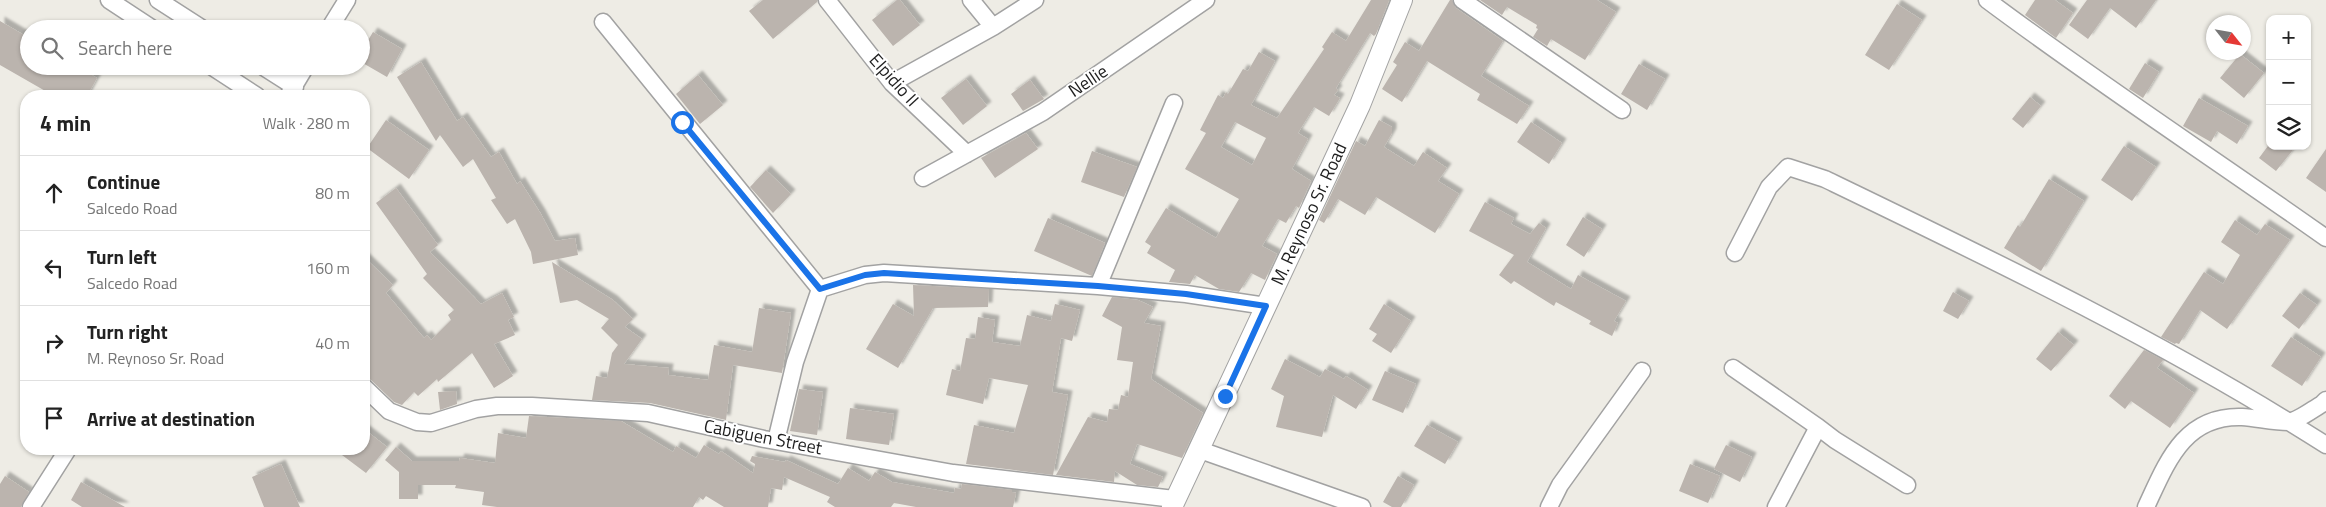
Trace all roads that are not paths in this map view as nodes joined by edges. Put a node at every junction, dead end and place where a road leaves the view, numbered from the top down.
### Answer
1 (109, 0) edge
2 (158, 0) edge
3 (348, 0) edge
4 (827, 0) edge
5 (971, 0) edge
6 (1035, 0) edge
7 (1206, 0) edge
8 (1402, 0) edge
9 (1462, 0) edge
10 (1987, 0) edge
11 (139, 20) edge
12 (189, 20) edge
13 (335, 20) edge
14 (603, 22) dead end
15 (993, 27) junction
16 (224, 75) edge
17 (272, 75) edge
18 (301, 75) edge
19 (892, 82) junction
20 (248, 90) edge
21 (290, 90) edge
22 (292, 90) edge
23 (1174, 103) dead end
24 (1622, 110) dead end
25 (967, 154) junction
26 (923, 178) dead end
27 (2326, 238) edge
28 (1735, 253) dead end
29 (1098, 286) junction
30 (820, 289) junction
31 (1266, 306) junction
32 (1733, 368) dead end
33 (1642, 371) dead end
34 (370, 393) edge
35 (2326, 400) edge
36 (2290, 422) junction
37 (1818, 427) junction
38 (776, 441) junction
39 (2326, 445) edge
40 (1200, 450) junction
41 (64, 455) edge
42 (1907, 485) dead end
43 (1173, 503) edge
44 (31, 507) edge
45 (1362, 507) edge
46 (1550, 507) edge
47 (1776, 507) edge
48 (2146, 507) edge

1 - 11 street
2 - 12 street
3 - 13 street
4 - 19 street, Elpidio II
5 - 15 street
6 - 15 street
7 - 25 street, Nellie
8 - 31 street, M. Reynoso Sr. Road
9 - 24 street
10 - 27 street
14 - 30 street
15 - 19 street
16 - 20 street
17 - 21 street
18 - 22 street
19 - 25 street, Elpidio II
23 - 29 street
25 - 26 street, Nellie
28 - 36 street
29 - 30 street
29 - 31 street
30 - 38 street
31 - 40 street, M. Reynoso Sr. Road
32 - 37 street
33 - 46 street
34 - 38 street, Cabiguen Street
35 - 36 street
36 - 39 street
36 - 48 street
37 - 42 street
37 - 47 street
38 - 43 street, Cabiguen Street
40 - 43 street, M. Reynoso Sr. Road
40 - 45 street
41 - 44 street

